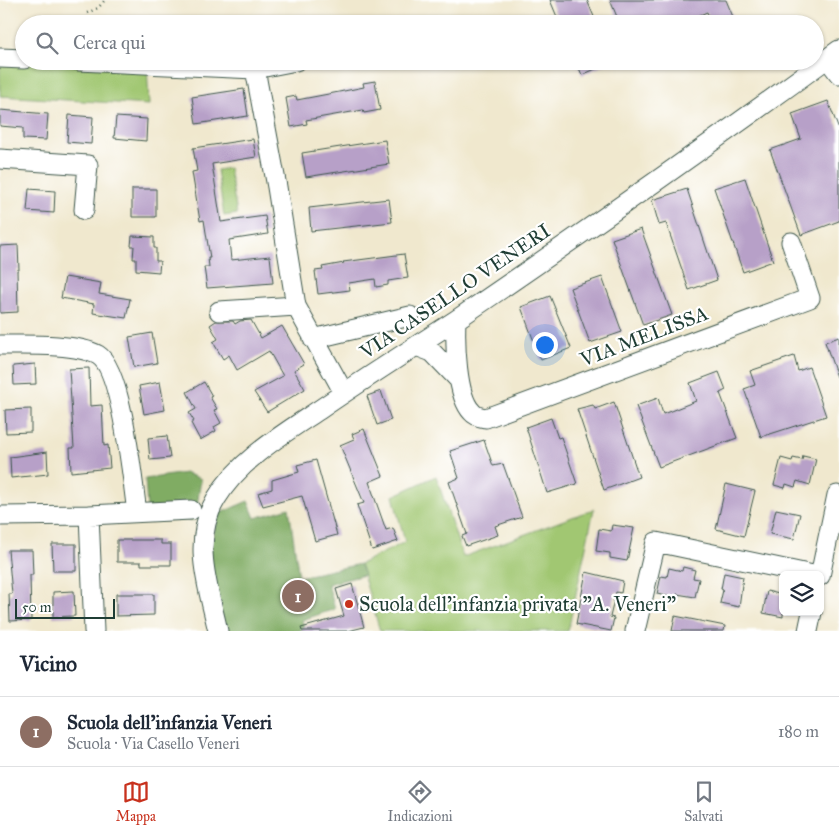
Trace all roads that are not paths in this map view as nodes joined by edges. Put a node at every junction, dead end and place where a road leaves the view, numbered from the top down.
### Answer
1 (833, 54) edge
2 (0, 58) edge
3 (15, 59) edge
4 (255, 70) edge
5 (811, 70) edge
6 (839, 74) edge
7 (0, 159) edge
8 (84, 210) dead end
9 (791, 242) dead end
10 (296, 306) junction
11 (219, 311) dead end
12 (410, 316) dead end
13 (456, 320) junction
14 (313, 339) junction
15 (0, 345) edge
16 (416, 346) junction
17 (459, 380) junction
18 (344, 393) junction
19 (837, 495) dead end
20 (191, 510) dead end
21 (137, 513) junction
22 (89, 515) junction
23 (0, 516) edge
24 (793, 571) edge
25 (821, 571) edge
26 (811, 616) edge
27 (94, 631) edge
28 (218, 631) edge
29 (635, 631) edge
30 (808, 631) edge

1 - 6 street
2 - 3 street
4 - 10 street
5 - 13 street, VIA CASELLO VENERI
7 - 8 street
9 - 17 street, VIA MELISSA
10 - 11 street
10 - 14 street
12 - 14 street
13 - 16 street, VIA CASELLO VENERI
13 - 17 street, VIA MELISSA
14 - 18 street
15 - 21 street
16 - 17 street, VIA MELISSA
16 - 18 street, VIA CASELLO VENERI
18 - 28 street, VIA CASELLO VENERI
19 - 25 street
20 - 21 street
21 - 22 street
22 - 23 street
22 - 27 street
24 - 29 street
26 - 30 street

